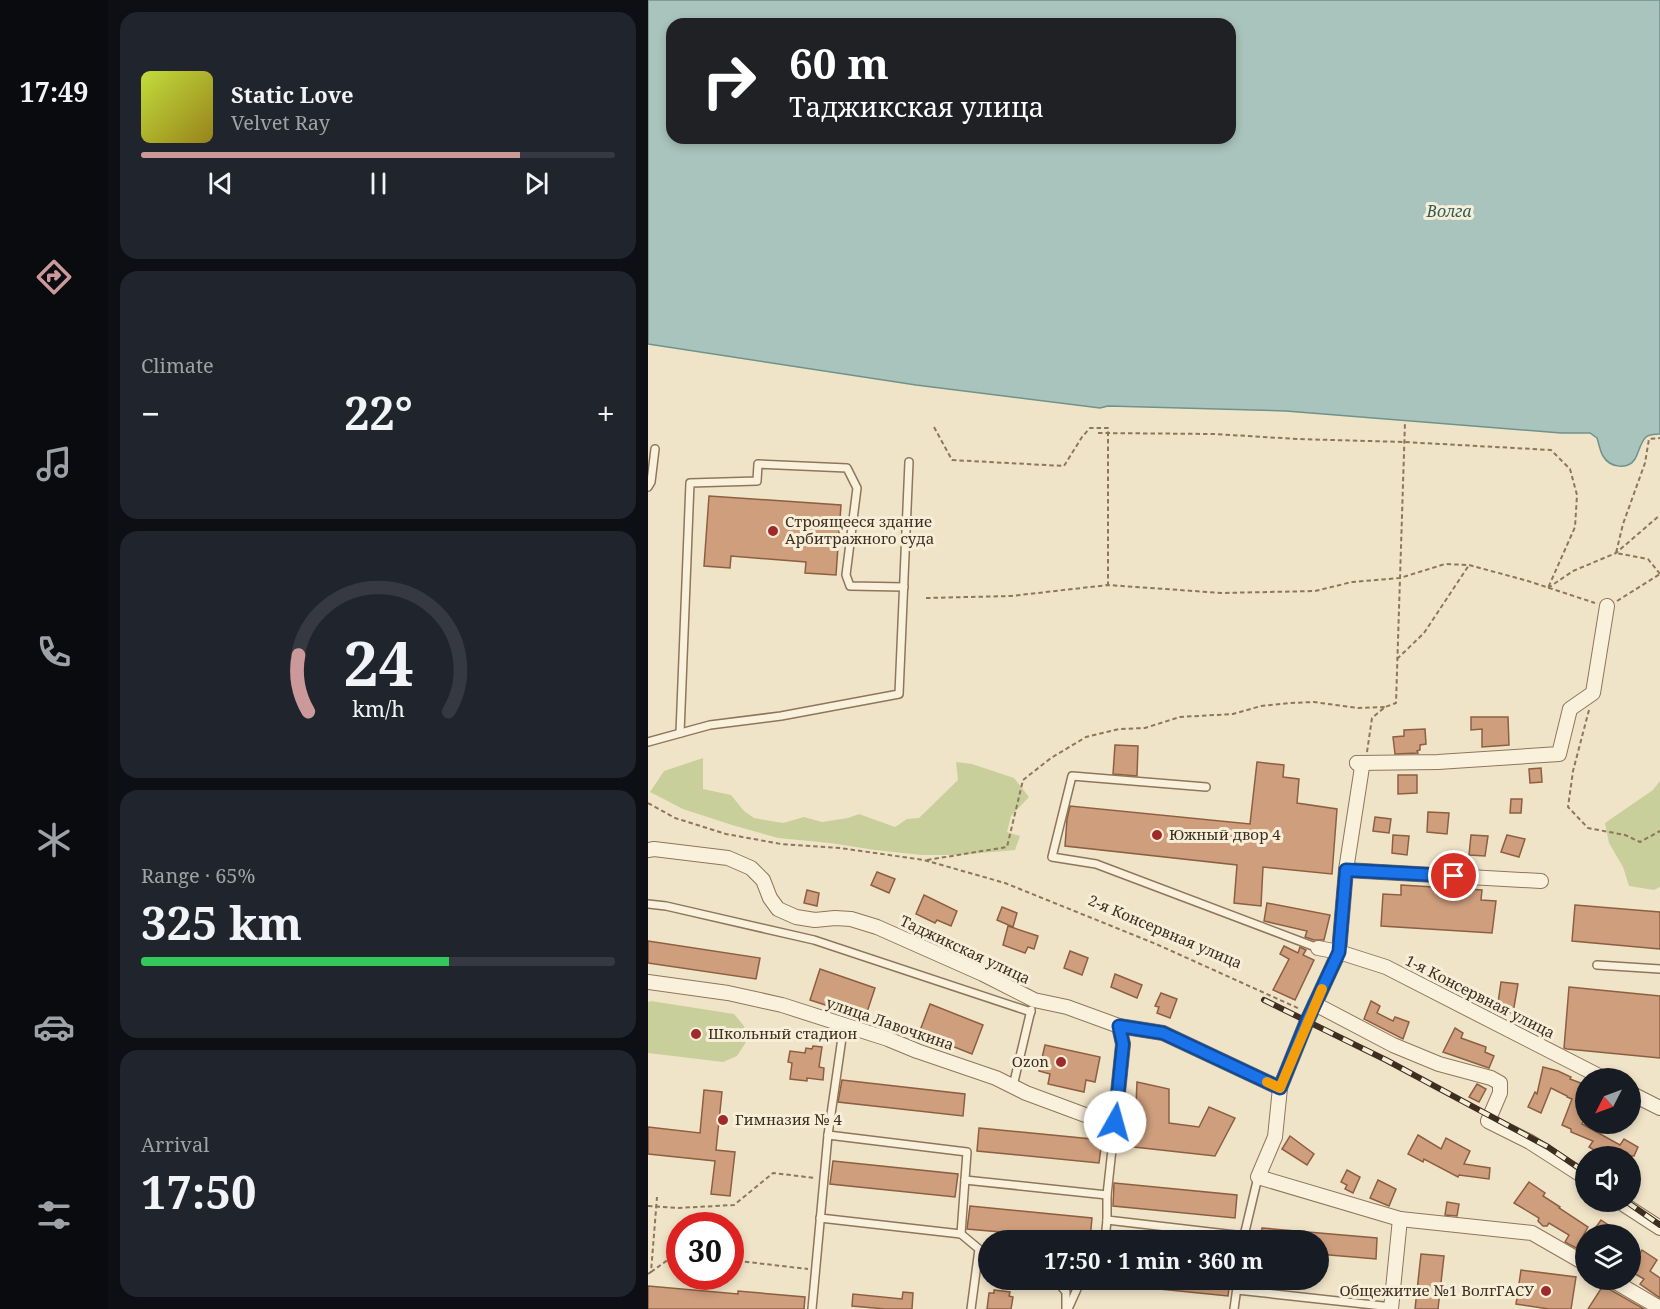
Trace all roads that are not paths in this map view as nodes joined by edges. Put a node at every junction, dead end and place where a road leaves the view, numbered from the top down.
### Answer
1 (655, 449) dead end
2 (909, 462) dead end
3 (648, 487) edge
4 (904, 587) junction
5 (1607, 606) road end
6 (680, 733) junction
7 (648, 742) edge
8 (1206, 787) dead end
9 (648, 850) edge
10 (1346, 870) junction
11 (1541, 881) dead end
12 (648, 904) edge
13 (1318, 948) joint
14 (1339, 952) junction
15 (1597, 965) dead end
16 (1660, 969) edge
17 (648, 982) edge
18 (1032, 1006) junction
19 (1313, 1009) junction
20 (844, 1024) junction
21 (1119, 1026) junction
22 (1584, 1068) edge
23 (1013, 1086) junction
24 (1280, 1088) junction
25 (1641, 1098) edge
26 (1660, 1108) edge
27 (1115, 1122) junction
28 (828, 1135) junction
29 (1575, 1171) edge
30 (1258, 1177) junction
31 (965, 1180) junction
32 (1107, 1195) junction
33 (1635, 1212) edge
34 (820, 1218) junction
35 (1400, 1219) junction
36 (1107, 1220) junction
37 (1660, 1228) edge
38 (1106, 1230) edge
39 (1183, 1230) edge
40 (1245, 1230) edge
41 (961, 1234) junction
42 (978, 1247) edge
43 (1575, 1258) edge
44 (978, 1262) edge
45 (1064, 1290) edge
46 (1076, 1290) edge
47 (1237, 1290) joint
48 (1628, 1290) edge
49 (1391, 1308) edge
50 (1660, 1308) edge
51 (812, 1309) edge
52 (971, 1309) edge
53 (1067, 1309) edge
54 (1234, 1309) edge

1 - 3 lane
2 - 4 lane
4 - 6 lane
4 - 6 lane
5 - 10 street
6 - 7 lane
8 - 13 lane
9 - 18 street, Таджикская улица
10 - 11 street
10 - 14 street
12 - 18 lane
13 - 14 street, 1-я Консервная улица
14 - 19 street
14 - 22 street, 1-я Консервная улица
15 - 16 lane
17 - 20 street, улица Лавочкина
18 - 21 street, Таджикская улица
18 - 23 lane
19 - 24 street
19 - 29 street
20 - 23 street, улица Лавочкина
20 - 28 lane
21 - 24 street, Таджикская улица
21 - 27 street
23 - 27 street, улица Лавочкина
24 - 30 street
25 - 26 street
27 - 32 lane
28 - 31 lane
28 - 34 lane
30 - 35 street
30 - 40 lane
31 - 32 lane
31 - 41 lane
32 - 36 lane
33 - 37 street
34 - 41 lane
34 - 51 lane
35 - 43 street
35 - 49 street
36 - 38 lane
36 - 39 lane
41 - 42 lane
44 - 52 lane
45 - 53 lane
46 - 53 lane
47 - 49 lane
47 - 54 lane
48 - 50 street

